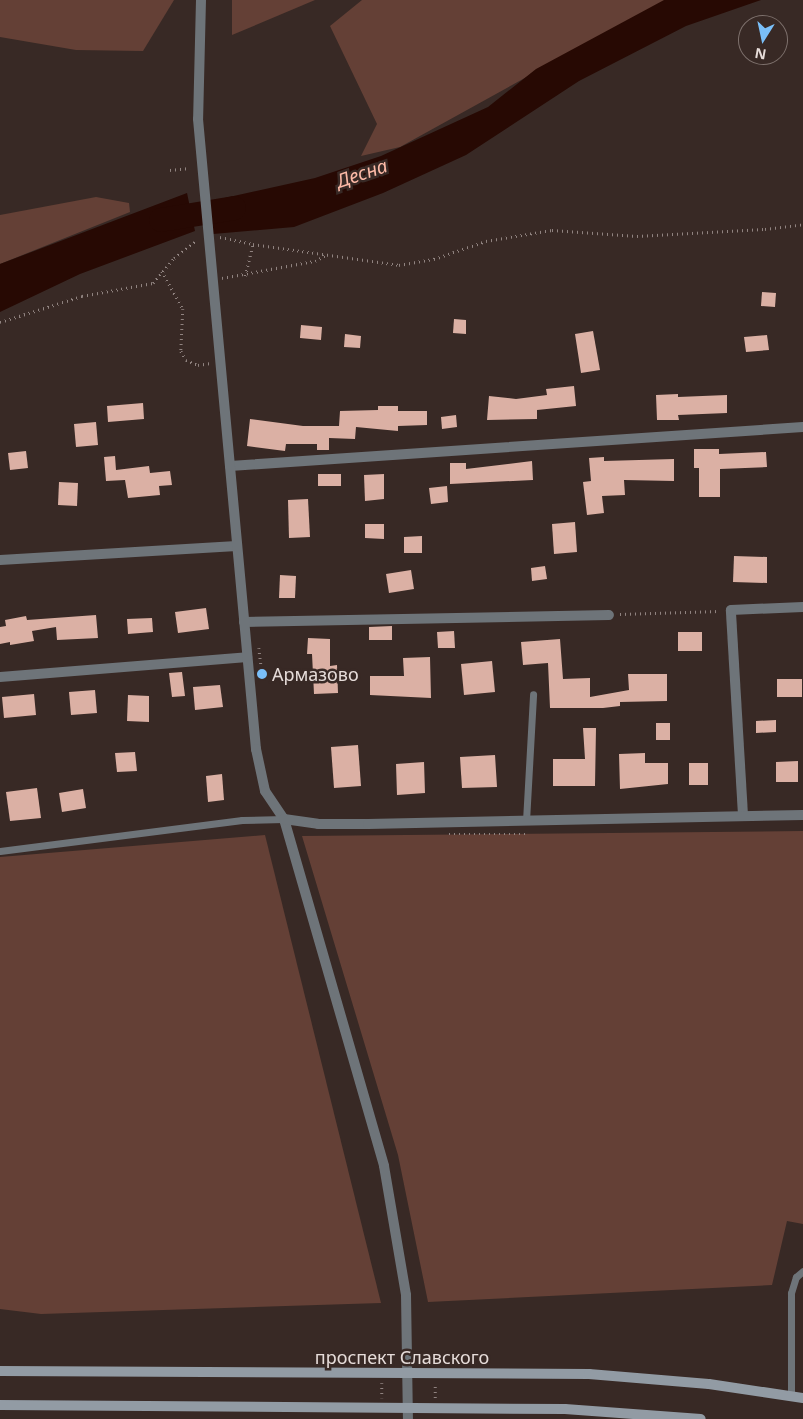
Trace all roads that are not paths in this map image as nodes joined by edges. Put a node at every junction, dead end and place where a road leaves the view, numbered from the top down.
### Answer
1 (201, 0) edge
2 (803, 427) edge
3 (230, 466) junction
4 (237, 546) junction
5 (0, 560) edge
6 (803, 606) edge
7 (608, 615) road end
8 (248, 622) junction
9 (247, 657) junction
10 (0, 677) edge
11 (533, 694) dead end
12 (743, 815) junction
13 (803, 815) edge
14 (284, 819) junction
15 (526, 821) junction
16 (0, 851) edge
17 (803, 1271) edge
18 (0, 1371) edge
19 (407, 1374) junction
20 (791, 1396) junction
21 (803, 1398) edge
22 (0, 1405) edge
23 (408, 1414) edge
24 (701, 1419) edge

1 - 3 street
2 - 3 street
3 - 4 street
4 - 5 street
4 - 8 street
6 - 12 street
7 - 8 street
8 - 9 street
9 - 10 street
9 - 14 street
11 - 15 lane
12 - 13 street
12 - 15 street
14 - 15 street
14 - 16 lane
14 - 19 street
17 - 20 lane
18 - 19 main road, проспект Славского
19 - 20 main road, проспект Славского
19 - 23 street
20 - 21 main road, проспект Славского
22 - 23 main road
23 - 24 main road

